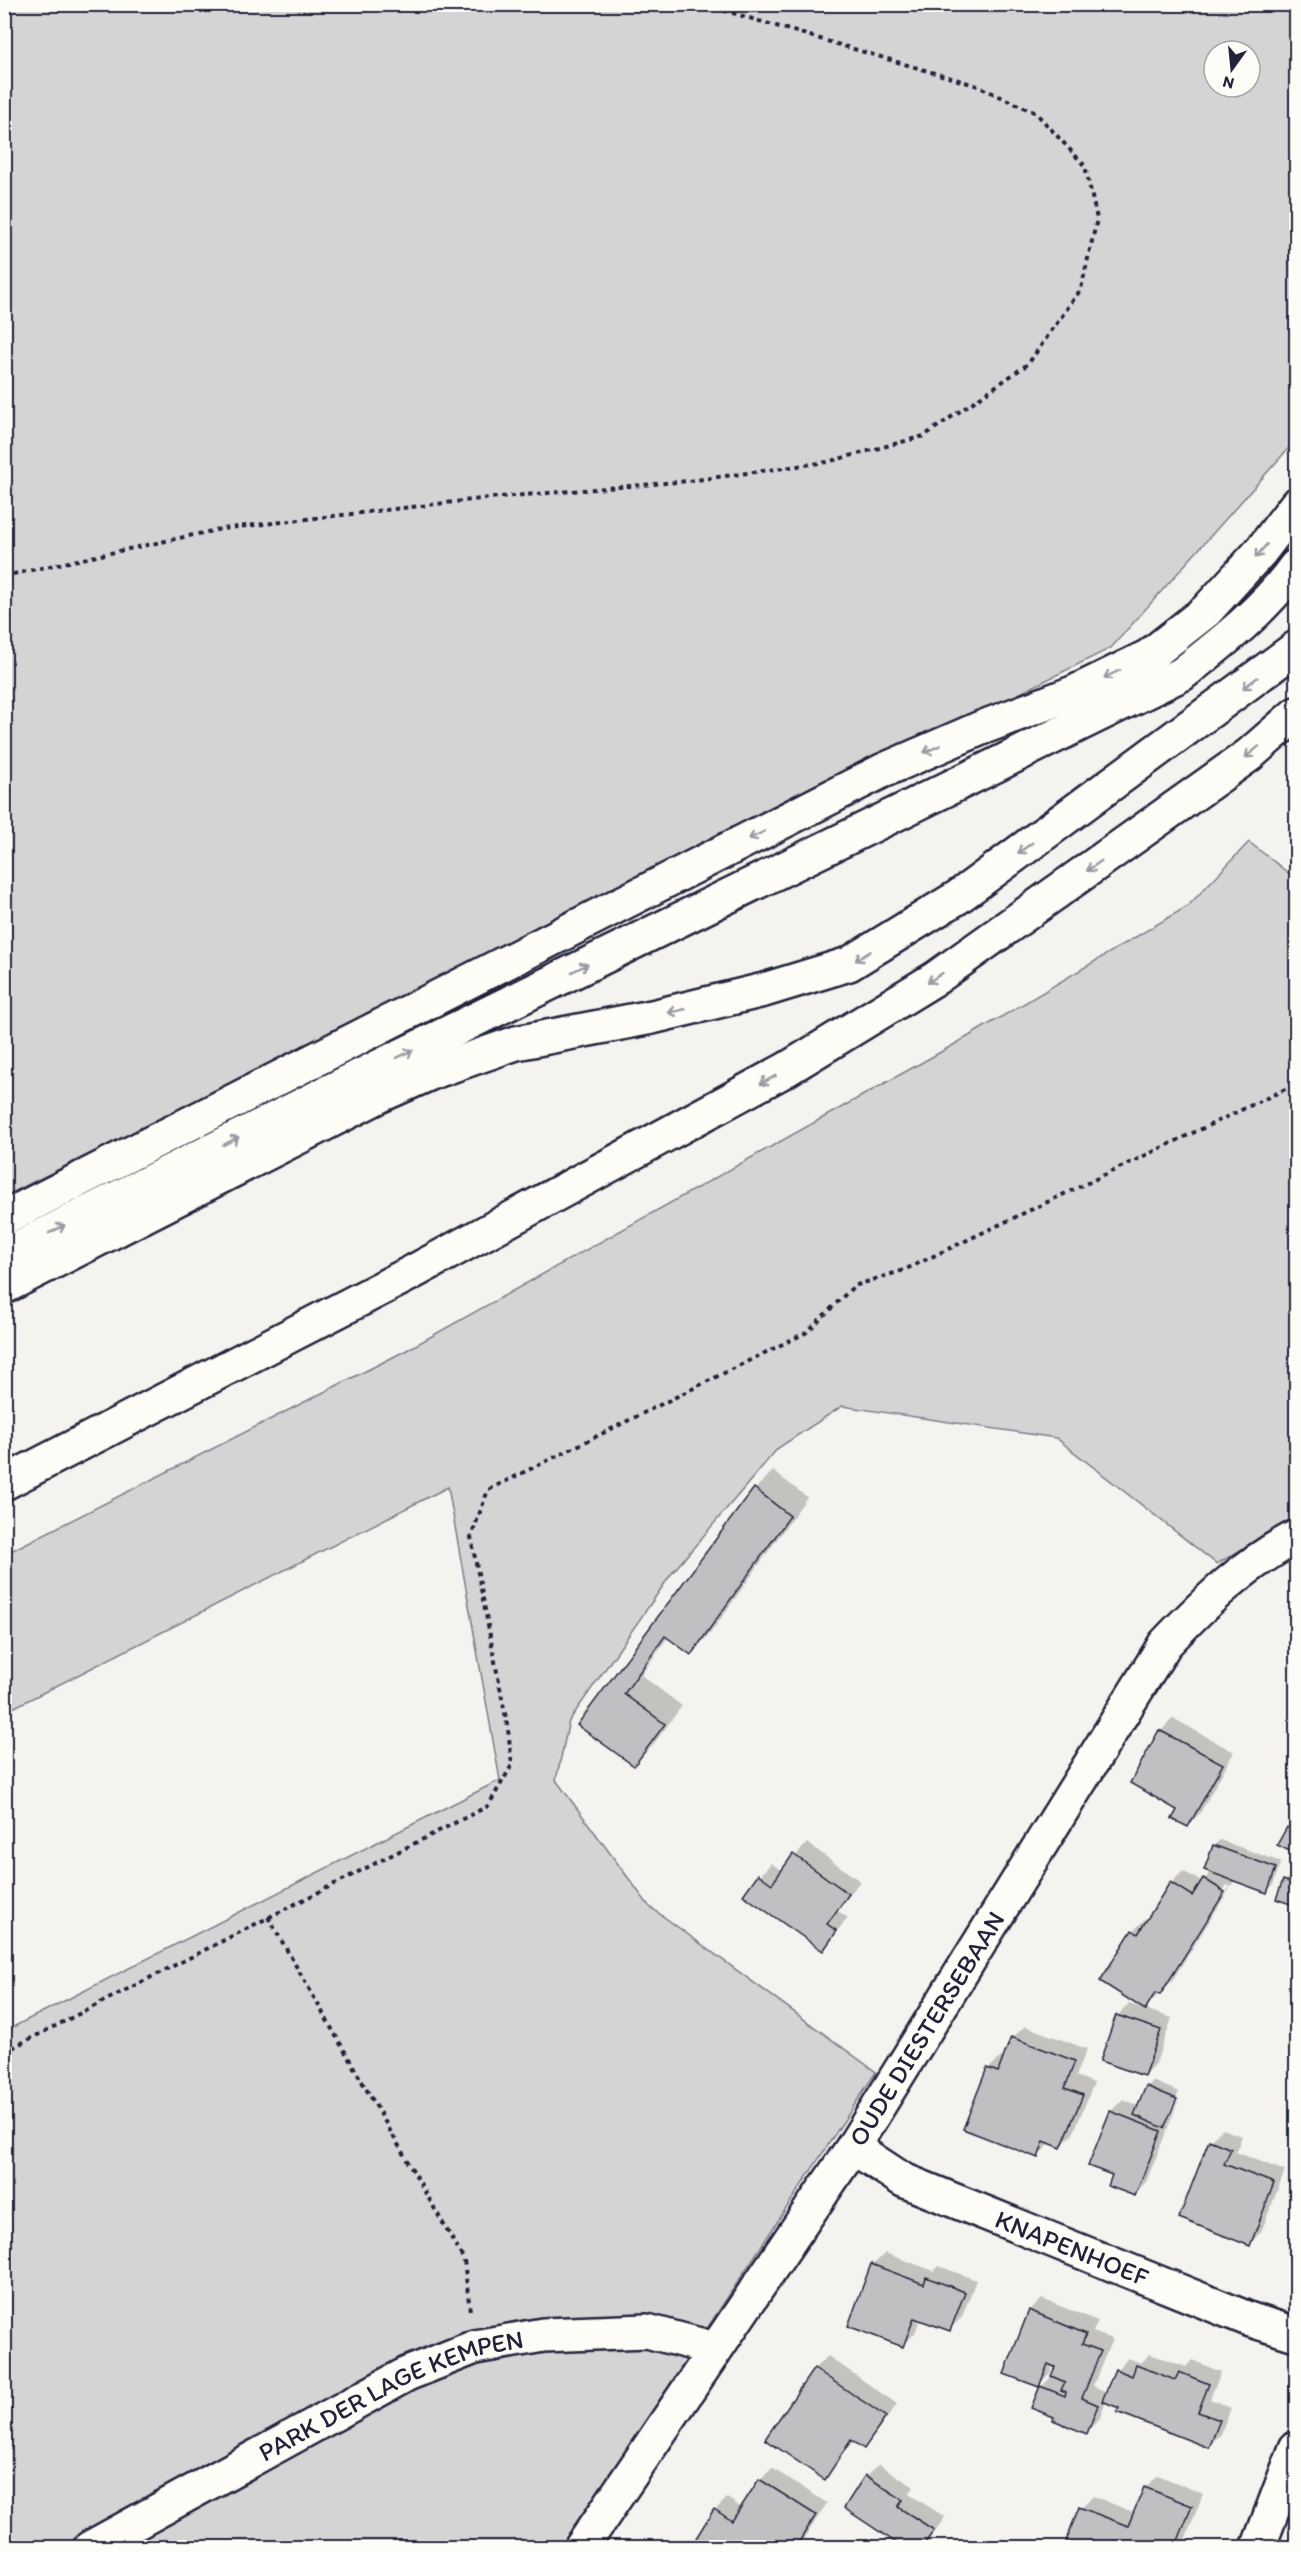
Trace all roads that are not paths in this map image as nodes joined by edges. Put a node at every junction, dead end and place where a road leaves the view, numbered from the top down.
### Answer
1 (1296, 505) edge
2 (1296, 566) edge
3 (1296, 648) edge
4 (1296, 714) edge
5 (4, 1218) edge
6 (4, 1255) edge
7 (4, 1287) edge
8 (4, 1483) edge
9 (1296, 1537) edge
10 (853, 2147) junction
11 (1296, 2334) edge
12 (715, 2349) junction
13 (1296, 2448) edge
14 (90, 2547) edge
15 (581, 2547) edge
16 (1258, 2547) edge

1 -> 5 street
6 -> 2 street
3 -> 7 street
4 -> 8 street
9 - 10 street, OUDE DIESTERSEBAAN
10 - 11 street, KNAPENHOEF
10 - 12 street, OUDE DIESTERSEBAAN
12 - 14 street, PARK DER LAGE KEMPEN
12 - 15 street, OUDE DIESTERSEBAAN
13 - 16 street

